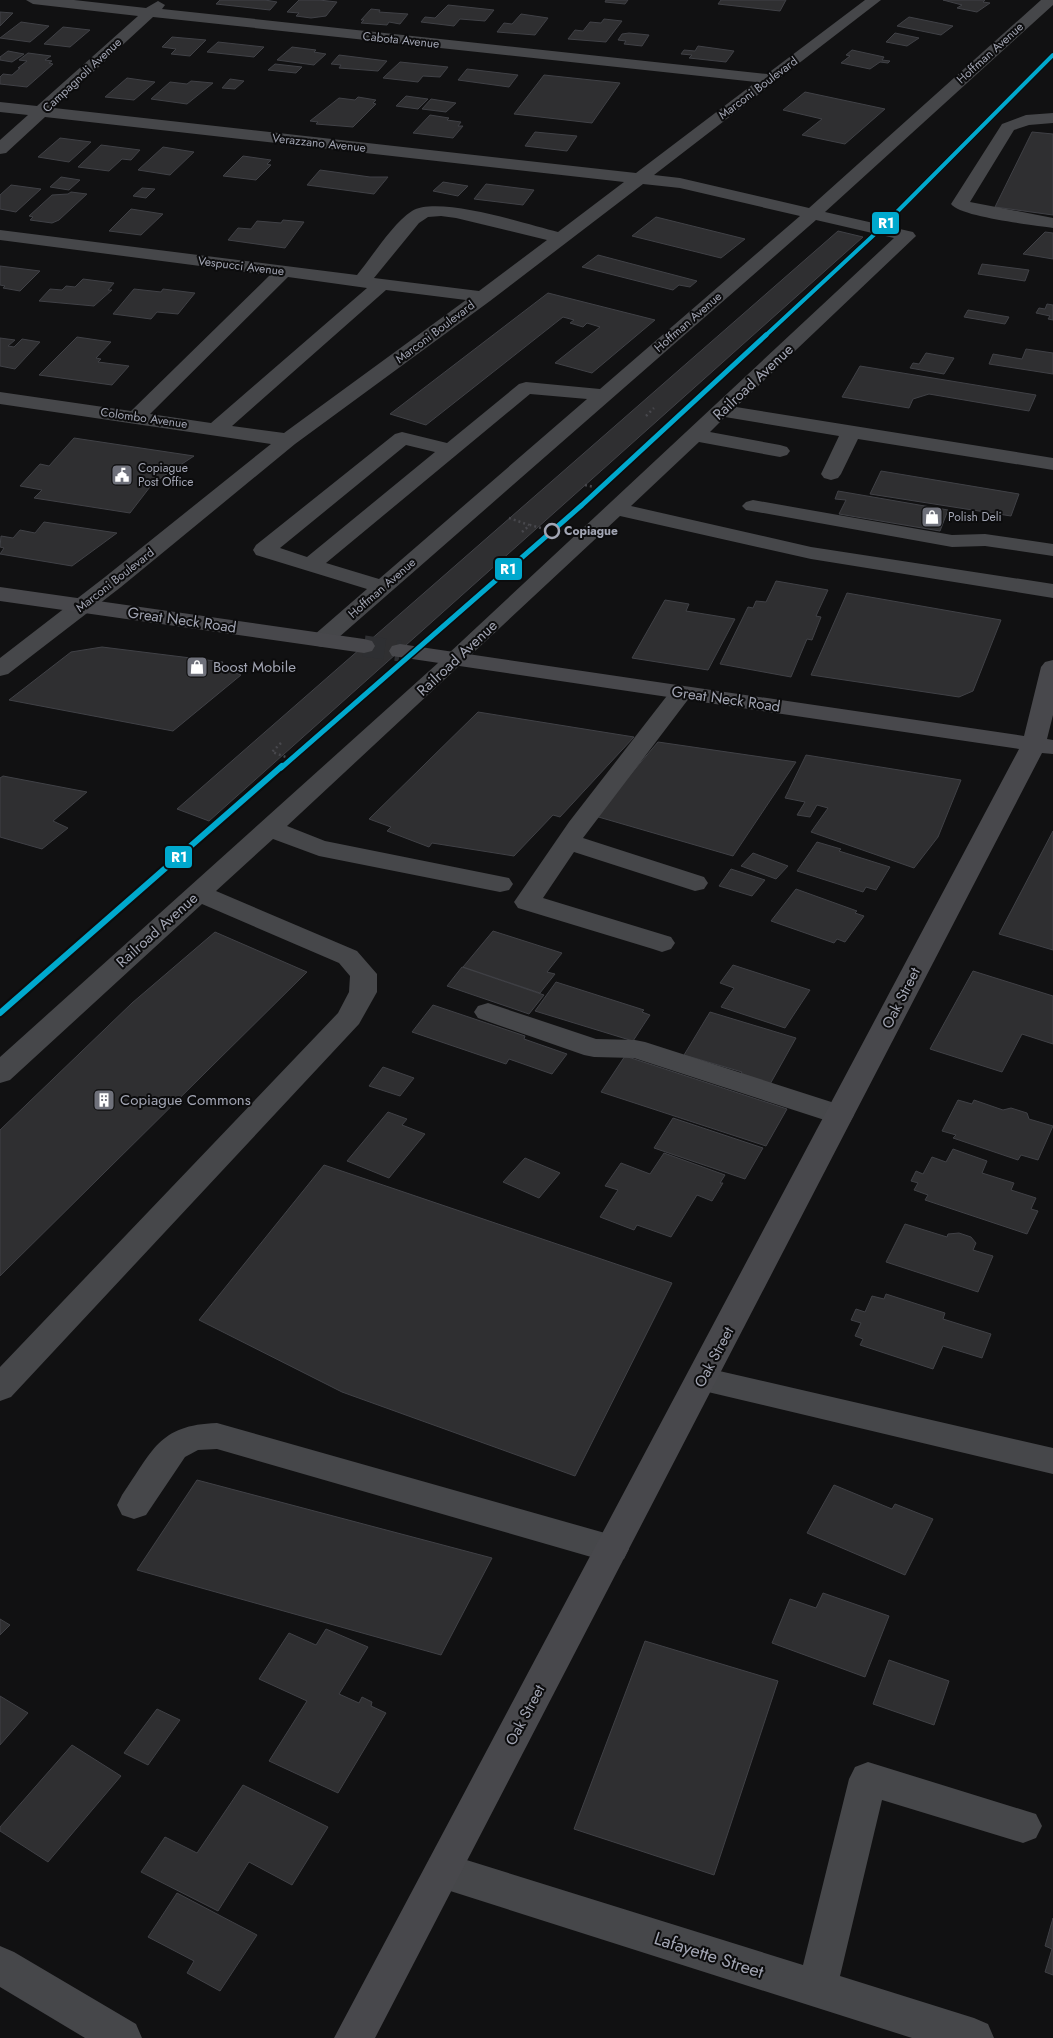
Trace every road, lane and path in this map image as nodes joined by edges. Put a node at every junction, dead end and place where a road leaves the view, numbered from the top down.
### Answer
1 (33, 0) edge
2 (164, 0) edge
3 (874, 0) edge
4 (1050, 0) edge
5 (149, 13) junction
6 (769, 80) junction
7 (0, 107) edge
8 (42, 112) junction
9 (1053, 118) edge
10 (0, 149) edge
11 (638, 178) junction
12 (812, 215) junction
13 (1053, 223) edge
14 (0, 234) edge
15 (906, 236) joint
16 (561, 238) junction
17 (284, 271) junction
18 (362, 281) junction
19 (382, 284) junction
20 (483, 297) junction
21 (603, 395) junction
22 (0, 398) edge
23 (654, 408) dead end
24 (722, 411) junction
25 (646, 416) dead end
26 (136, 417) junction
27 (217, 428) junction
28 (851, 432) junction
29 (696, 436) junction
30 (288, 440) junction
31 (451, 450) junction
32 (780, 451) dead end
33 (1053, 464) edge
34 (831, 474) dead end
35 (753, 506) dead end
36 (616, 509) junction
37 (549, 530) dead end
38 (522, 532) dead end
39 (1053, 550) edge
40 (310, 565) junction
41 (382, 587) junction
42 (1053, 591) edge
43 (0, 594) edge
44 (84, 605) junction
45 (322, 640) junction
46 (364, 646) tunnel mouth
47 (400, 651) tunnel mouth
48 (456, 660) junction
49 (1053, 667) edge
50 (0, 669) edge
51 (680, 693) junction
52 (281, 743) dead end
53 (1043, 745) edge
54 (306, 764) dead end
55 (270, 828) junction
56 (568, 842) junction
57 (695, 883) dead end
58 (500, 884) dead end
59 (198, 894) junction
60 (662, 942) dead end
61 (488, 1012) dead end
62 (0, 1073) edge
63 (840, 1115) junction
64 (702, 1379) junction
65 (0, 1388) edge
66 (1053, 1461) edge
67 (134, 1505) dead end
68 (612, 1550) junction
69 (1023, 1826) dead end
70 (444, 1871) junction
71 (0, 1965) edge
72 (817, 1989) junction
73 (122, 2038) edge
74 (354, 2038) edge
75 (974, 2038) edge

1 - 5 street, Cabota Avenue
2 - 5 street, Campagnoli Avenue
3 - 6 street, Marconi Boulevard
4 - 12 street, Hoffman Avenue
5 - 6 street, Cabota Avenue
5 - 8 street, Campagnoli Avenue
6 - 11 street, Marconi Boulevard
7 - 8 street, Verazzano Avenue
8 - 10 street, Campagnoli Avenue
8 - 11 street, Verazzano Avenue
9 - 13 street
11 - 12 street, Verazzano Avenue
11 - 16 street, Marconi Boulevard
12 - 15 street, Verazzano Avenue
12 - 21 street, Hoffman Avenue
14 - 17 street, Vespucci Avenue
15 - 24 street, Railroad Avenue
16 - 18 street
16 - 20 street, Marconi Boulevard
17 - 18 street, Vespucci Avenue
17 - 26 street
18 - 19 street, Vespucci Avenue
19 - 20 street, Vespucci Avenue
19 - 27 street
20 - 30 street, Marconi Boulevard
21 - 31 street
21 - 41 street, Hoffman Avenue
22 - 26 street, Colombo Avenue
23 - 25 path
24 - 28 street
24 - 29 street, Railroad Avenue
26 - 27 street, Colombo Avenue
27 - 30 street, Colombo Avenue
28 - 33 street
28 - 34 street
29 - 32 street
29 - 36 street, Railroad Avenue
30 - 44 street, Marconi Boulevard
31 - 40 street
31 - 40 street
35 - 39 street
36 - 42 street
36 - 48 street, Railroad Avenue
37 - 38 path
40 - 41 street
41 - 45 street, Hoffman Avenue
43 - 44 main road, Great Neck Road
44 - 45 main road, Great Neck Road
44 - 50 street, Marconi Boulevard
45 - 46 main road, Great Neck Road
47 - 48 main road, Great Neck Road
48 - 51 main road, Great Neck Road
48 - 55 street, Railroad Avenue
49 - 53 main road, Oak Street
51 - 53 main road, Great Neck Road
51 - 56 street
52 - 54 path
53 - 63 main road, Oak Street
55 - 58 street
55 - 59 street, Railroad Avenue
56 - 57 street
56 - 60 street
59 - 62 street, Railroad Avenue
59 - 65 street
61 - 63 street
63 - 64 main road, Oak Street
64 - 66 street
64 - 68 main road, Oak Street
67 - 68 street
68 - 70 main road, Oak Street
69 - 72 street
70 - 72 street, Lafayette Street
70 - 74 main road, Oak Street
71 - 73 street
72 - 75 street, Lafayette Street

